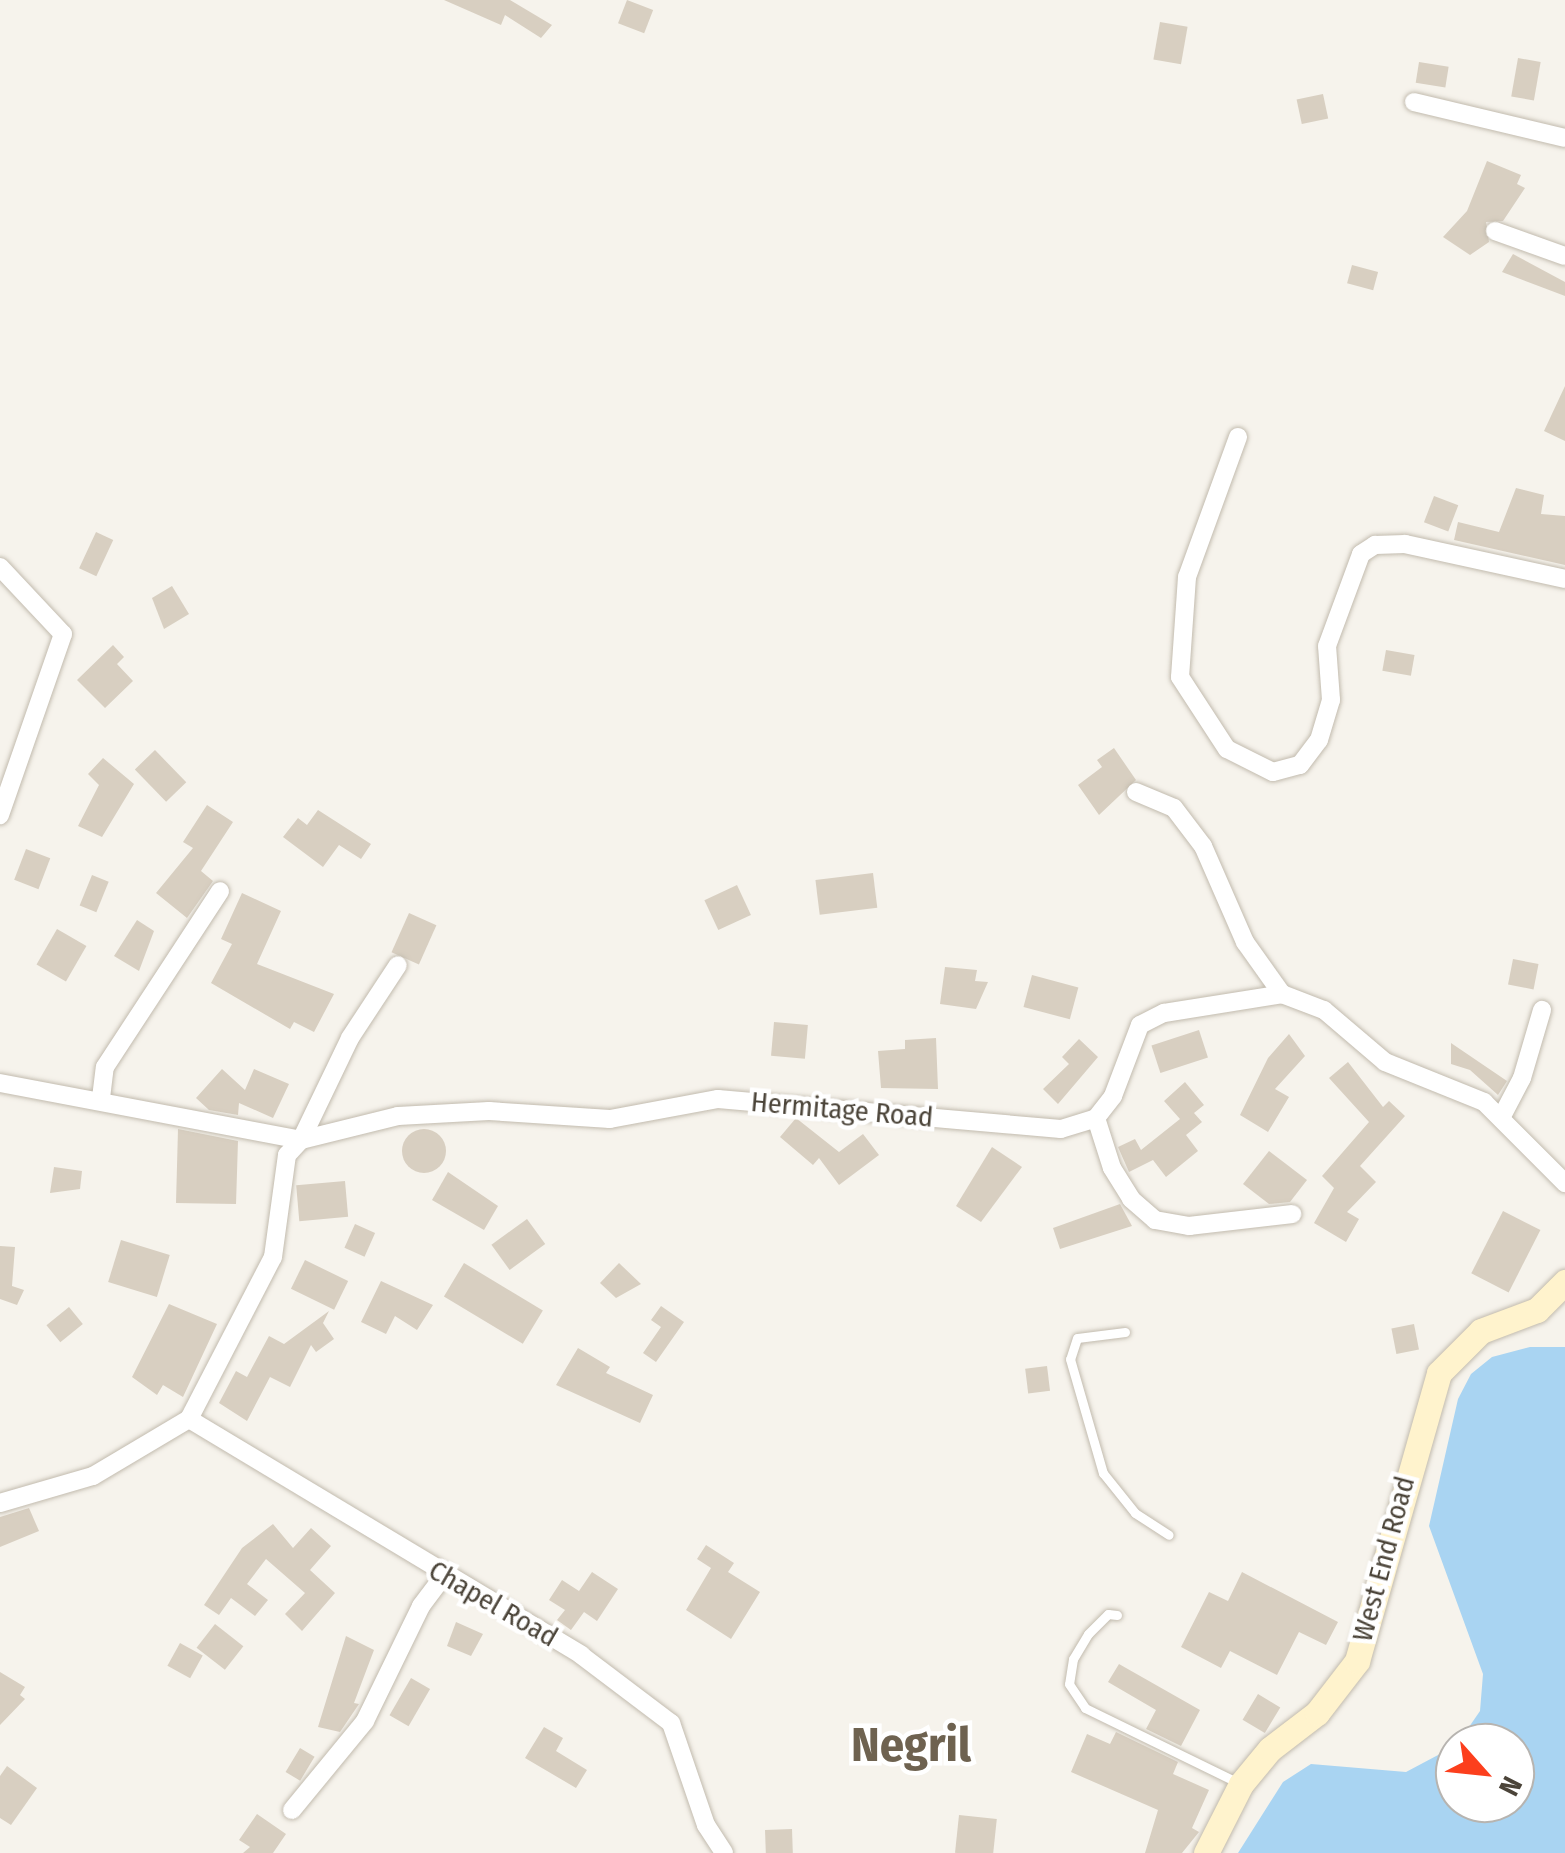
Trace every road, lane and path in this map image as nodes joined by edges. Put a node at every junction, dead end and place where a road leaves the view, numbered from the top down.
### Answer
1 (1414, 102) dead end
2 (1565, 138) edge
3 (1495, 231) dead end
4 (1565, 256) edge
5 (1238, 437) dead end
6 (0, 567) edge
7 (1565, 578) edge
8 (1136, 792) dead end
9 (0, 815) edge
10 (220, 891) dead end
11 (398, 965) dead end
12 (1282, 994) junction
13 (1542, 1010) dead end
14 (0, 1083) edge
15 (101, 1098) junction
16 (1096, 1118) junction
17 (1501, 1118) junction
18 (301, 1140) junction
19 (1565, 1182) edge
20 (1292, 1214) dead end
21 (1565, 1282) edge
22 (1124, 1332) dead end
23 (189, 1419) junction
24 (0, 1503) edge
25 (1169, 1535) dead end
26 (444, 1576) junction
27 (1118, 1615) dead end
28 (1241, 1784) junction
29 (292, 1810) dead end
30 (724, 1853) edge
31 (1206, 1853) edge

1 - 2 street
3 - 4 street
5 - 7 street
6 - 9 street
8 - 12 street
10 - 15 street
11 - 18 street
12 - 16 street
12 - 17 street
13 - 17 street
14 - 15 street, Hermitage Road
15 - 18 street, Hermitage Road
16 - 18 street, Hermitage Road
16 - 20 street
17 - 19 street
18 - 23 street
21 - 28 main road, West End Road
22 - 25 lane
23 - 24 street
23 - 26 street, Chapel Road
26 - 29 street
26 - 30 street, Chapel Road
27 - 28 lane
28 - 31 main road, West End Road

